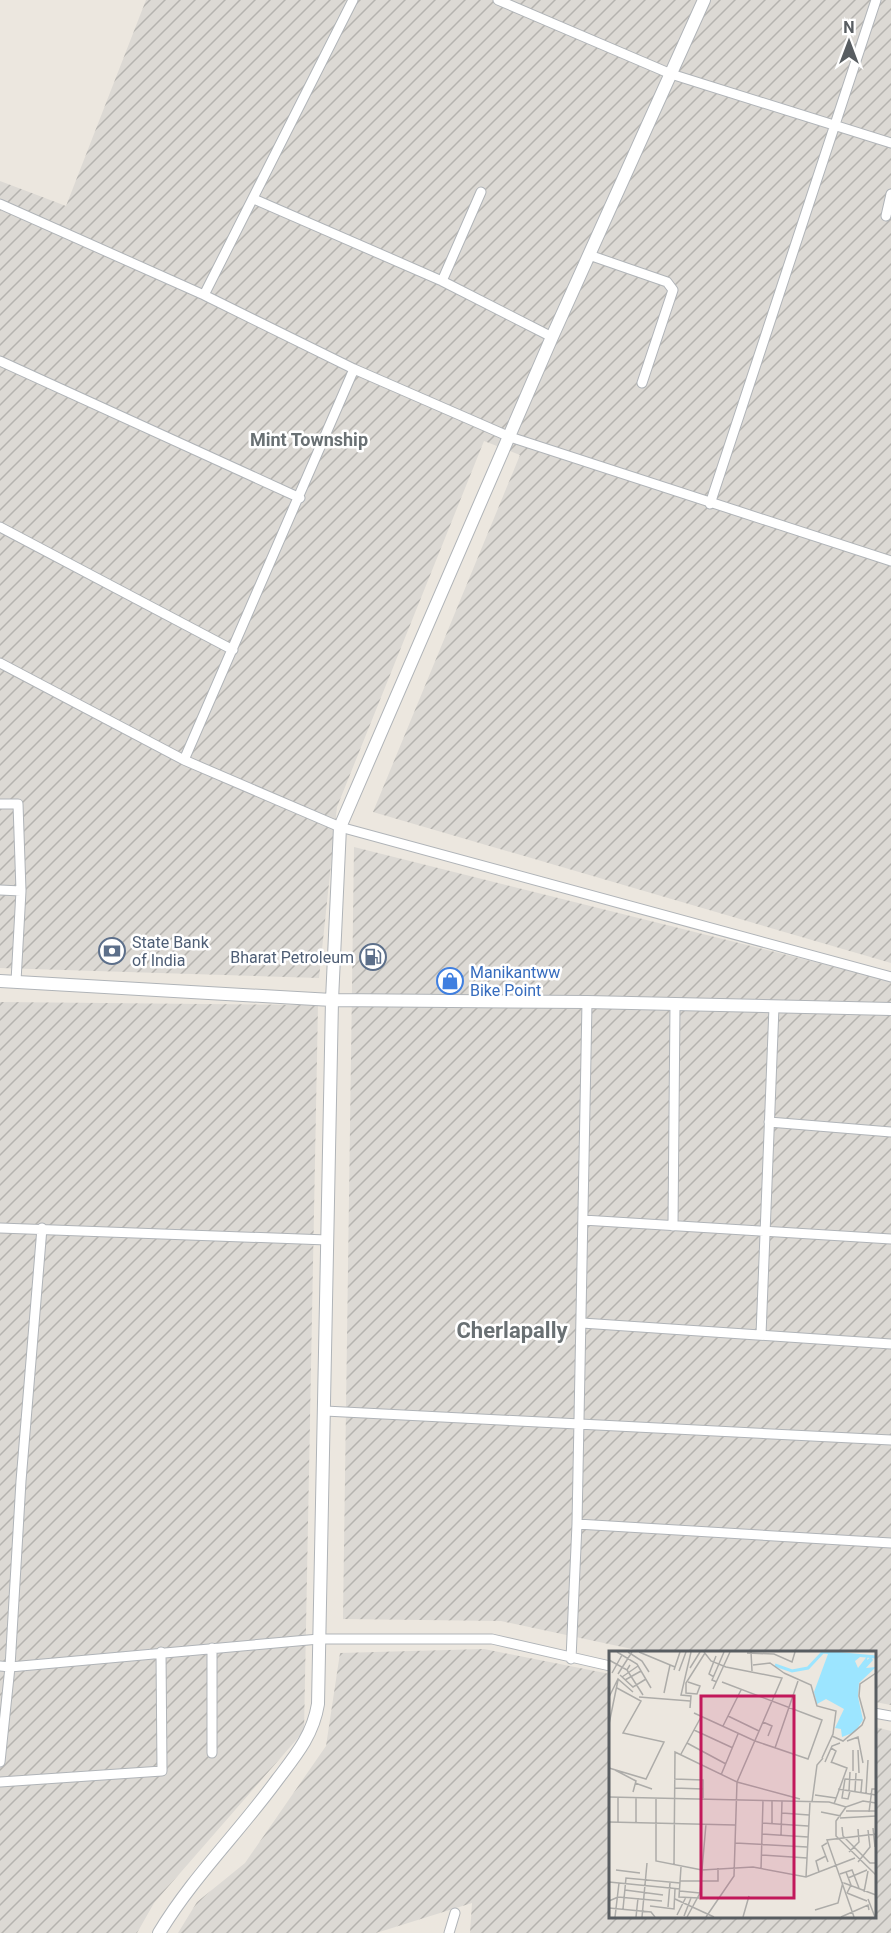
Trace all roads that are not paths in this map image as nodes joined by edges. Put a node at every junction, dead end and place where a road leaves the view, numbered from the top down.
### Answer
1 (353, 0) edge
2 (498, 0) edge
3 (704, 0) edge
4 (876, 0) edge
5 (671, 74) junction
6 (836, 127) junction
7 (891, 143) edge
8 (481, 192) dead end
9 (891, 195) edge
10 (254, 199) junction
11 (0, 204) edge
12 (886, 216) dead end
13 (589, 255) junction
14 (442, 281) junction
15 (204, 295) junction
16 (552, 337) junction
17 (0, 361) edge
18 (354, 369) junction
19 (642, 383) dead end
20 (510, 437) junction
21 (300, 498) junction
22 (710, 504) junction
23 (0, 527) edge
24 (891, 561) edge
25 (233, 650) junction
26 (0, 663) edge
27 (184, 760) junction
28 (0, 804) edge
29 (340, 827) junction
30 (0, 890) edge
31 (21, 891) junction
32 (891, 977) edge
33 (0, 981) edge
34 (16, 981) junction
35 (332, 1000) junction
36 (587, 1002) junction
37 (675, 1005) junction
38 (774, 1007) junction
39 (891, 1009) edge
40 (769, 1122) junction
41 (891, 1132) edge
42 (583, 1220) junction
43 (674, 1226) junction
44 (0, 1228) edge
45 (42, 1228) junction
46 (765, 1231) junction
47 (891, 1239) edge
48 (327, 1240) junction
49 (582, 1323) junction
50 (761, 1335) junction
51 (891, 1344) edge
52 (325, 1411) junction
53 (580, 1424) junction
54 (891, 1440) edge
55 (578, 1524) junction
56 (891, 1543) edge
57 (320, 1639) junction
58 (213, 1648) junction
59 (161, 1652) junction
60 (571, 1659) junction
61 (5, 1666) edge
62 (609, 1666) edge
63 (876, 1713) edge
64 (891, 1716) edge
65 (212, 1753) dead end
66 (0, 1762) edge
67 (0, 1782) edge
68 (455, 1913) dead end
69 (159, 1933) edge
70 (449, 1933) edge

1 - 10 street
2 - 5 street
3 - 5 street
4 - 6 street
5 - 6 street
5 - 13 street
6 - 7 street
6 - 22 street
8 - 14 street
9 - 12 street
10 - 14 street
10 - 15 street
11 - 15 street
13 - 16 street
13 - 19 street
14 - 16 street
15 - 18 street
16 - 20 street
17 - 21 street
18 - 20 street
18 - 21 street
20 - 22 street
20 - 29 street
21 - 25 street
22 - 24 street
23 - 25 street
25 - 27 street
26 - 27 street
27 - 29 street
28 - 31 street
29 - 32 street
29 - 35 street
30 - 31 street
31 - 34 street
33 - 34 street
34 - 35 street
35 - 36 street
35 - 48 street
36 - 37 street
36 - 42 street
37 - 38 street
37 - 43 street
38 - 39 street
38 - 40 street
40 - 41 street
40 - 46 street
42 - 43 street
42 - 49 street
43 - 46 street
44 - 45 street
45 - 48 street
45 - 61 street
46 - 47 street
46 - 50 street
48 - 52 street
49 - 50 street
49 - 53 street
50 - 51 street
52 - 53 street
52 - 57 street
53 - 54 street
53 - 55 street
55 - 56 street
55 - 60 street
57 - 58 street
57 - 60 street
57 - 69 street
58 - 59 street
58 - 65 street
59 - 61 street
59 - 67 street
60 - 62 street
61 - 66 street
63 - 64 street
68 - 70 street

